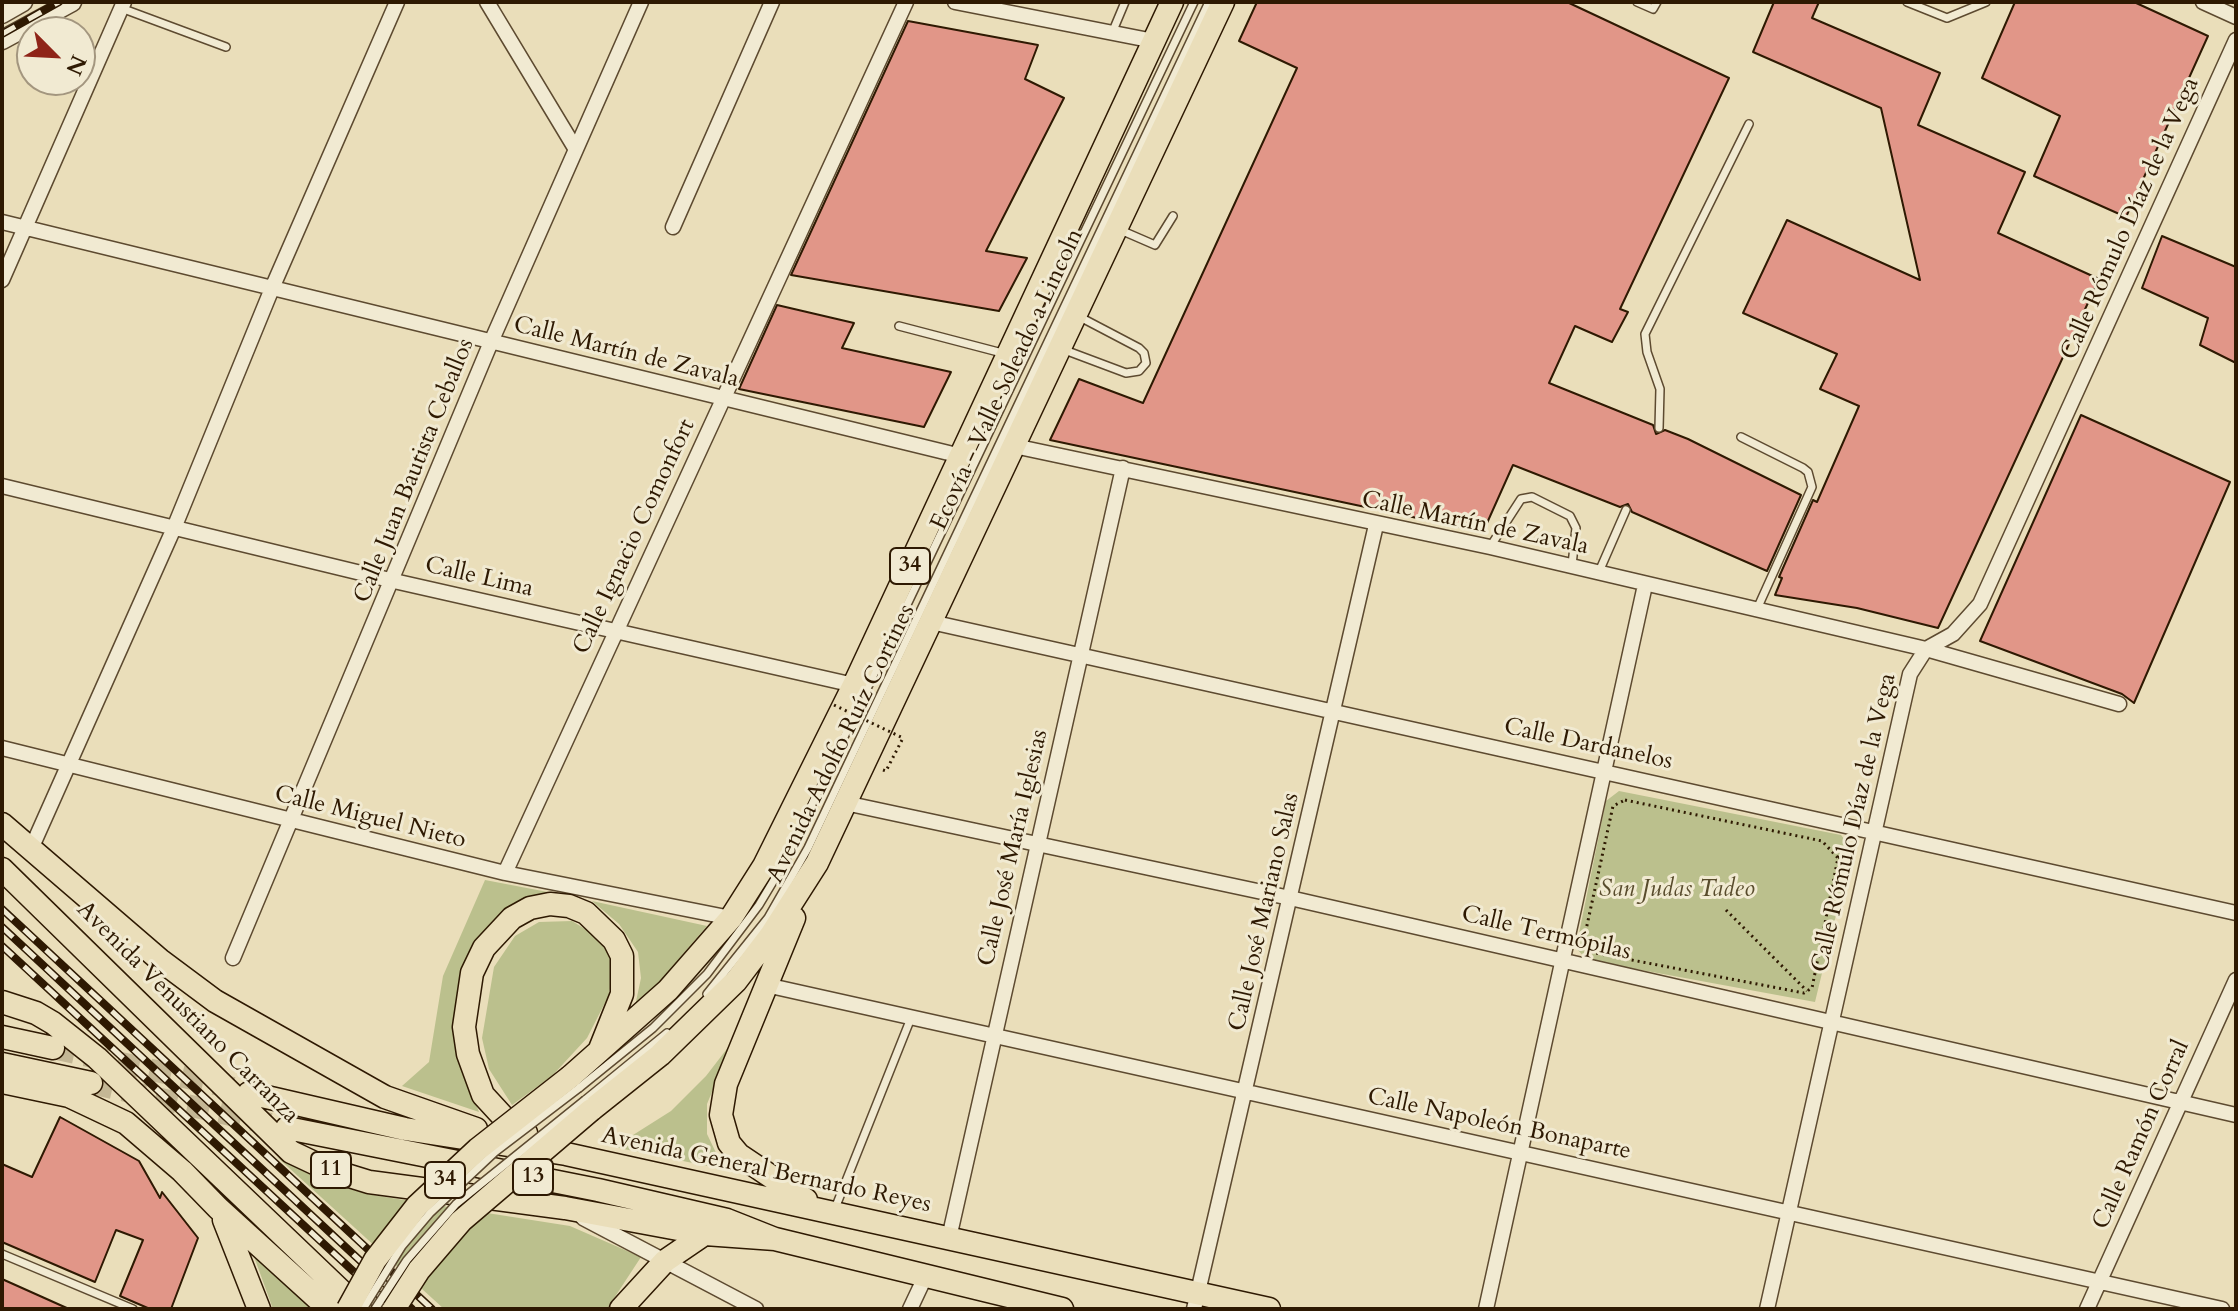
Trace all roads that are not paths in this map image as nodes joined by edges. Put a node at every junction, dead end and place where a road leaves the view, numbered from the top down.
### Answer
1 (23, 2) edge
2 (72, 2) edge
3 (397, 2) edge
4 (487, 2) edge
5 (641, 2) edge
6 (772, 2) edge
7 (906, 2) edge
8 (955, 2) edge
9 (1125, 2) edge
10 (1172, 2) edge
11 (1194, 2) edge
12 (1209, 2) edge
13 (1223, 2) edge
14 (1637, 2) edge
15 (1657, 2) edge
16 (1907, 2) edge
17 (1986, 2) edge
18 (2203, 2) edge
19 (122, 5) edge
20 (1018, 8) edge
21 (2, 14) edge
22 (2236, 17) edge
23 (1112, 33) junction
24 (2, 40) edge
25 (2236, 40) edge
26 (1154, 41) junction
27 (226, 47) dead end
28 (1749, 124) dead end
29 (575, 148) junction
30 (1173, 216) dead end
31 (2, 222) edge
32 (673, 227) dead end
33 (24, 228) junction
34 (1116, 228) junction
35 (2, 280) edge
36 (273, 286) junction
37 (1075, 315) junction
38 (899, 326) dead end
39 (491, 342) junction
40 (1060, 348) junction
41 (1008, 355) junction
42 (723, 400) junction
43 (1659, 428) dead end
44 (1741, 437) dead end
45 (1014, 446) junction
46 (961, 456) junction
47 (1123, 468) junction
48 (2, 486) edge
49 (1626, 510) dead end
50 (1376, 525) junction
51 (174, 528) junction
52 (1490, 547) junction
53 (1572, 567) junction
54 (1598, 574) junction
55 (394, 581) junction
56 (1645, 585) junction
57 (1757, 611) junction
58 (931, 622) junction
59 (616, 631) junction
60 (1926, 649) junction
61 (1080, 656) junction
62 (854, 685) junction
63 (2119, 704) dead end
64 (1334, 711) junction
65 (2, 748) edge
66 (72, 765) junction
67 (1604, 771) junction
68 (845, 803) junction
69 (291, 822) junction
70 (2, 824) edge
71 (1874, 831) junction
72 (1038, 846) junction
73 (31, 849) junction
74 (817, 863) junction
75 (2, 869) edge
76 (505, 873) junction
77 (1290, 898) junction
78 (2236, 913) edge
79 (731, 918) junction
80 (233, 958) dead end
81 (1563, 961) junction
82 (2236, 980) edge
83 (766, 985) junction
84 (2, 1002) edge
85 (912, 1016) junction
86 (681, 1020) dead end
87 (1831, 1020) junction
88 (673, 1028) dead end
89 (995, 1034) junction
90 (2, 1037) edge
91 (53, 1048) tunnel mouth
92 (596, 1056) junction
93 (2, 1064) edge
94 (2, 1082) edge
95 (575, 1082) junction
96 (91, 1083) tunnel mouth
97 (1247, 1092) junction
98 (249, 1093) tunnel mouth
99 (2181, 1101) junction
100 (588, 1105) junction
101 (2236, 1115) edge
102 (287, 1128) tunnel mouth
103 (499, 1141) junction
104 (1520, 1152) junction
105 (566, 1154) junction
106 (218, 1208) junction
107 (565, 1208) junction
108 (828, 1211) junction
109 (1789, 1211) junction
110 (727, 1220) junction
111 (705, 1234) junction
112 (949, 1238) junction
113 (775, 1239) junction
114 (2, 1254) edge
115 (665, 1261) junction
116 (926, 1275) junction
117 (2100, 1280) junction
118 (1196, 1301) edge
119 (133, 1309) edge
120 (259, 1309) edge
121 (329, 1309) edge
122 (348, 1309) edge
123 (362, 1309) edge
124 (375, 1309) edge
125 (394, 1309) edge
126 (621, 1309) edge
127 (756, 1309) edge
128 (910, 1309) edge
129 (1062, 1309) edge
130 (1269, 1309) edge
131 (1486, 1309) edge
132 (1767, 1309) edge
133 (2087, 1309) edge
134 (2222, 1309) edge

1 - 21 street
2 - 24 street
3 - 36 street
4 - 29 street
5 - 29 street, Calle Juan Bautista Ceballos
6 - 32 street
7 - 42 street, Calle Ignacio Comonfort
8 - 20 street
9 - 23 lane
10 - 26 main road, Avenida Adolfo Ruíz Cortines / 34
11 - 95 lane
12 - 86 lane, Ecovía - Valle Soleado a Lincoln
13 - 34 main road, Avenida Adolfo Ruíz Cortines / 34
14 - 15 lane
16 - 17 lane
18 - 22 street
19 - 27 lane
19 - 33 street
20 - 23 street
23 - 26 street
25 - 60 street, Calle Rómulo Díaz de la Vega
26 - 41 main road, Avenida Adolfo Ruíz Cortines / 34
28 - 43 lane
29 - 39 street, Calle Juan Bautista Ceballos
30 - 34 lane
31 - 33 street, Calle Martín de Zavala
33 - 35 street
33 - 36 street, Calle Martín de Zavala
34 - 37 main road, Avenida Adolfo Ruíz Cortines / 34
36 - 39 street, Calle Martín de Zavala
36 - 51 street
37 - 40 main road, Avenida Adolfo Ruíz Cortines / 34
37 - 40 lane
38 - 41 lane
39 - 42 street, Calle Martín de Zavala
39 - 55 street, Calle Juan Bautista Ceballos
40 - 45 main road, Avenida Adolfo Ruíz Cortines / 34
41 - 46 main road, Avenida Adolfo Ruíz Cortines / 34
42 - 46 street, Calle Martín de Zavala
42 - 59 street, Calle Ignacio Comonfort
44 - 57 lane
45 - 47 street, Calle Martín de Zavala
45 - 58 main road, Avenida Adolfo Ruíz Cortines / 34
46 - 62 main road, Avenida Adolfo Ruíz Cortines / 34
47 - 50 street, Calle Martín de Zavala
47 - 61 street, Calle José María Iglesias
48 - 51 street, Calle Lima
49 - 54 lane
50 - 52 street, Calle Martín de Zavala
50 - 64 street, Calle José Mariano Salas
51 - 55 street, Calle Lima
51 - 66 street
52 - 53 street, Calle Martín de Zavala
52 - 53 lane
53 - 54 street, Calle Martín de Zavala
54 - 56 street, Calle Martín de Zavala
55 - 59 street, Calle Lima
55 - 69 street, Calle Juan Bautista Ceballos
56 - 57 street, Calle Martín de Zavala
56 - 67 street
57 - 60 street, Calle Martín de Zavala
58 - 61 street, Calle Dardanelos
58 - 68 main road, Avenida Adolfo Ruíz Cortines / 34
59 - 62 street, Calle Lima
59 - 76 street, Calle Ignacio Comonfort
60 - 63 street, Calle Martín de Zavala
60 - 71 street, Calle Rómulo Díaz de la Vega
61 - 64 street, Calle Dardanelos
61 - 72 street, Calle José María Iglesias
62 - 79 main road, Avenida Adolfo Ruíz Cortines / 34
64 - 67 street, Calle Dardanelos
64 - 77 street, Calle José Mariano Salas
65 - 66 street, Calle Miguel Nieto
66 - 69 street, Calle Miguel Nieto
66 - 73 street
67 - 71 street, Calle Dardanelos
67 - 81 street
68 - 72 street, Calle Termópilas
68 - 74 main road, Avenida Adolfo Ruíz Cortines / 34
69 - 76 street, Calle Miguel Nieto
69 - 80 street, Calle Juan Bautista Ceballos
70 - 73 main road, Avenida Venustiano Carranza
71 - 78 street, Calle Dardanelos
71 - 87 street, Calle Rómulo Díaz de la Vega
72 - 77 street, Calle Termópilas
72 - 89 street, Calle José María Iglesias
73 - 103 main road, Avenida Venustiano Carranza
74 - 83 main road
74 - 100 main road, Avenida Adolfo Ruíz Cortines / 34
75 - 107 main road, Avenida Venustiano Carranza / 11
76 - 79 street, Calle Miguel Nieto
77 - 81 street, Calle Termópilas
77 - 97 street, Calle José Mariano Salas
79 - 92 main road, Avenida Adolfo Ruíz Cortines / 34
81 - 87 street, Calle Termópilas
81 - 104 street
82 - 99 street, Calle Ramón Corral
83 - 85 street, Calle Napoleón Bonaparte
83 - 108 main road
84 - 123 main road
85 - 89 street, Calle Napoleón Bonaparte
85 - 108 lane
87 - 99 street, Calle Termópilas
87 - 109 street, Calle Rómulo Díaz de la Vega
88 - 100 lane
89 - 97 street, Calle Napoleón Bonaparte
89 - 112 street, Calle José María Iglesias
90 - 91 main road
92 - 95 main road, Avenida Adolfo Ruíz Cortines / 34
92 - 105 main road
93 - 96 main road
94 - 106 main road
95 - 122 main road, Avenida Adolfo Ruíz Cortines / 34, bridge
95 - 123 lane, bridge
97 - 104 street, Calle Napoleón Bonaparte
97 - 118 street, Calle José Mariano Salas
98 - 103 main road, Avenida General Bernardo Reyes / 13
99 - 101 street, Calle Termópilas
99 - 117 street, Calle Ramón Corral
100 - 124 lane, bridge
100 - 125 main road, Avenida Adolfo Ruíz Cortines / 34, bridge
102 - 110 main road, 13
103 - 105 main road, Avenida General Bernardo Reyes / 13
104 - 109 street, Calle Napoleón Bonaparte
104 - 131 street
105 - 108 main road, Avenida General Bernardo Reyes / 13
106 - 120 main road
106 - 121 main road
107 - 111 main road, Avenida Venustiano Carranza / 11
107 - 115 street
108 - 112 main road, Avenida General Bernardo Reyes / 13
109 - 117 street, Calle Napoleón Bonaparte
109 - 132 street, Calle Rómulo Díaz de la Vega
110 - 111 main road
110 - 113 main road, 13
111 - 113 main road, Avenida Venustiano Carranza / 11
111 - 115 main road
112 - 118 main road, Avenida General Bernardo Reyes / 13
113 - 116 main road, 13
114 - 119 lane
115 - 126 main road
115 - 127 street
116 - 128 street
116 - 129 main road, 13
117 - 133 street, Calle Ramón Corral
117 - 134 street, Calle Napoleón Bonaparte
118 - 130 main road, Avenida General Bernardo Reyes / 13

